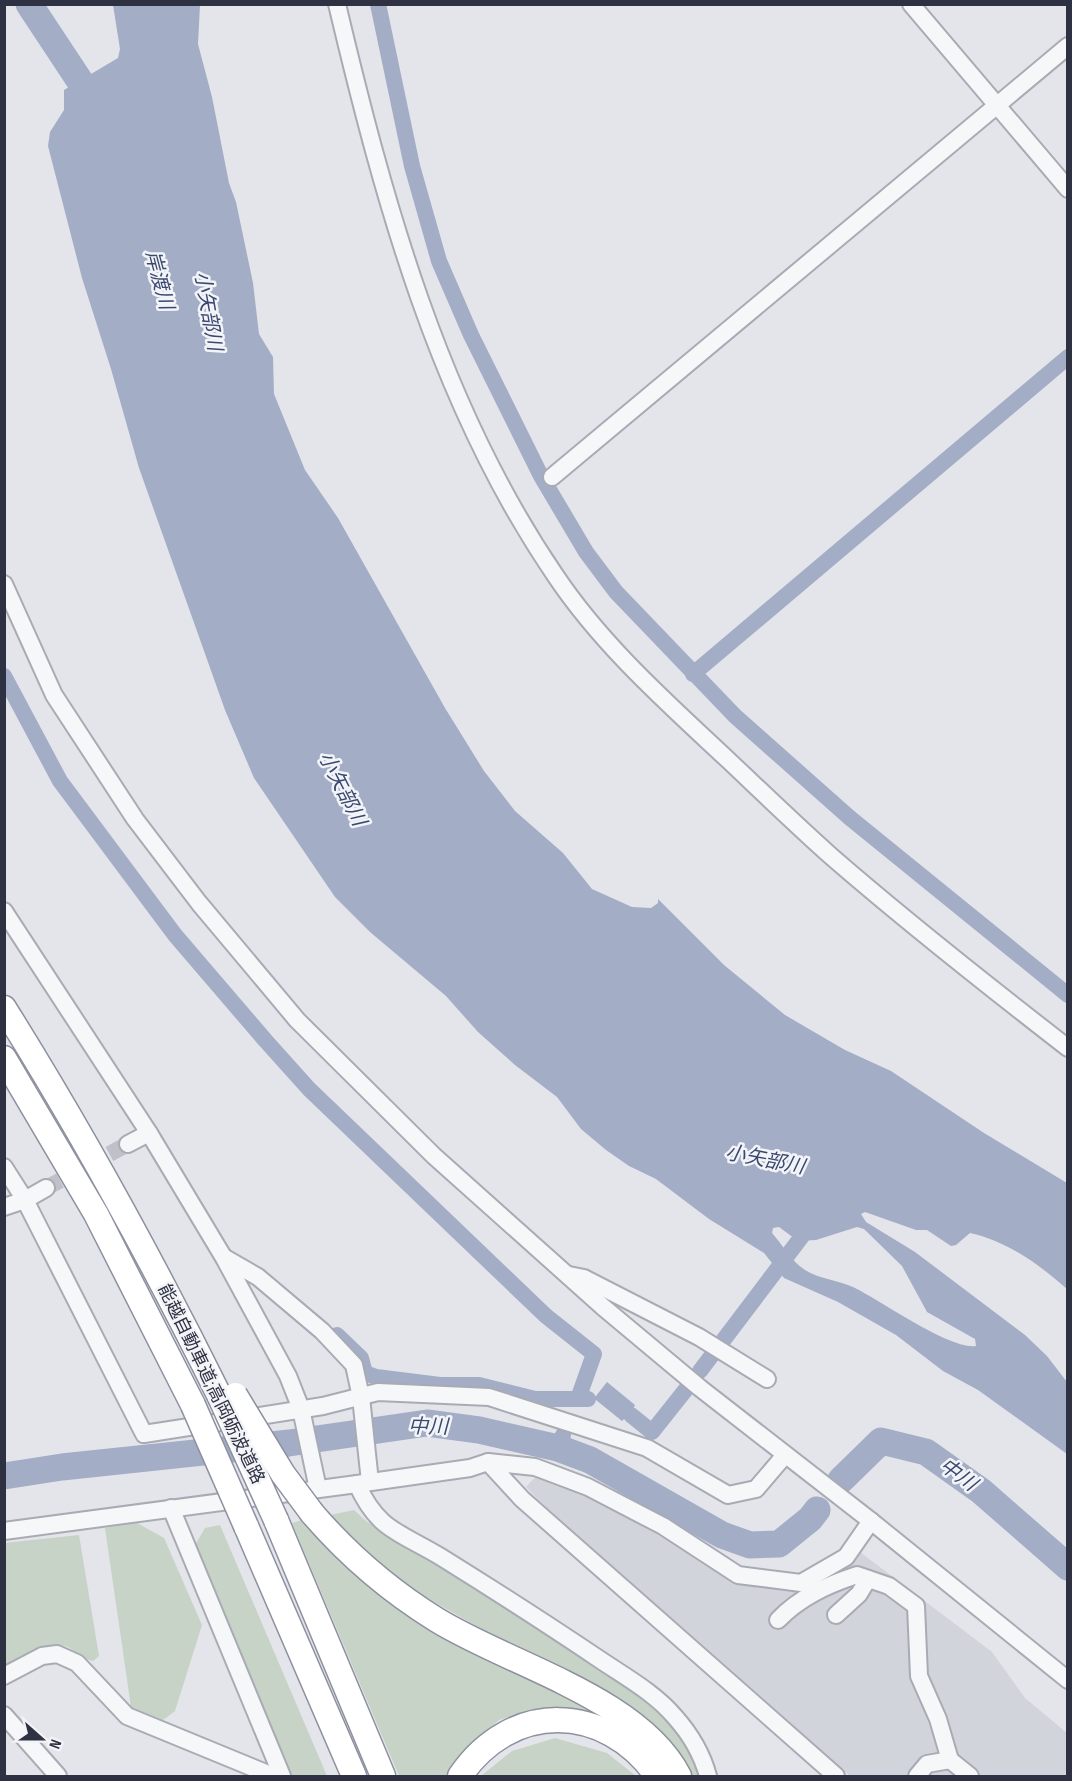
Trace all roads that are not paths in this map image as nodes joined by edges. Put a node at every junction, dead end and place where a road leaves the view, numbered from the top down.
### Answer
1 (337, 4) edge
2 (911, 4) edge
3 (1068, 46) edge
4 (997, 106) junction
5 (1068, 189) edge
6 (552, 477) dead end
7 (4, 584) edge
8 (4, 911) edge
9 (4, 1008) edge
10 (1068, 1048) edge
11 (4, 1058) edge
12 (149, 1133) junction
13 (128, 1144) tunnel mouth
14 (4, 1167) edge
15 (46, 1188) tunnel mouth
16 (25, 1200) junction
17 (4, 1206) edge
18 (224, 1258) junction
19 (565, 1274) junction
20 (767, 1379) dead end
21 (227, 1396) junction
22 (362, 1404) junction
23 (302, 1413) junction
24 (785, 1455) junction
25 (488, 1462) junction
26 (364, 1483) junction
27 (318, 1489) junction
28 (171, 1508) junction
29 (871, 1521) junction
30 (246, 1526) junction
31 (4, 1531) edge
32 (868, 1579) junction
33 (836, 1615) dead end
34 (778, 1620) dead end
35 (4, 1676) edge
36 (1068, 1680) edge
37 (4, 1715) edge
38 (950, 1760) junction
39 (58, 1776) edge
40 (273, 1776) edge
41 (282, 1776) edge
42 (344, 1776) edge
43 (354, 1776) edge
44 (383, 1776) edge
45 (460, 1776) edge
46 (657, 1776) edge
47 (679, 1776) edge
48 (708, 1776) edge
49 (836, 1776) edge
50 (917, 1776) edge
51 (970, 1776) edge

1 - 10 street
2 - 4 street
3 - 4 street
4 - 5 street
4 - 6 street
7 - 19 street
8 - 12 street
9 - 21 highway
11 - 30 highway, 能越自動車道;高岡砺波道路, bridge
12 - 13 street
12 - 18 street
14 - 16 street
15 - 16 street
16 - 17 street
16 - 23 street
18 - 22 street
18 - 23 street
19 - 20 street
19 - 24 street
21 - 44 highway, 能越自動車道;高岡砺波道路, bridge
21 - 47 highway, bridge
22 - 23 street
22 - 24 street
22 - 26 street
23 - 27 street
24 - 29 street
25 - 26 street
25 - 29 street
25 - 49 street
26 - 27 street
26 - 48 street
27 - 28 street
28 - 31 street
28 - 41 street
29 - 36 street
30 - 42 highway
30 - 43 highway, 能越自動車道;高岡砺波道路
32 - 33 street
32 - 34 street
32 - 38 street
35 - 40 street
37 - 39 street
38 - 50 street
38 - 51 street
45 - 46 highway

